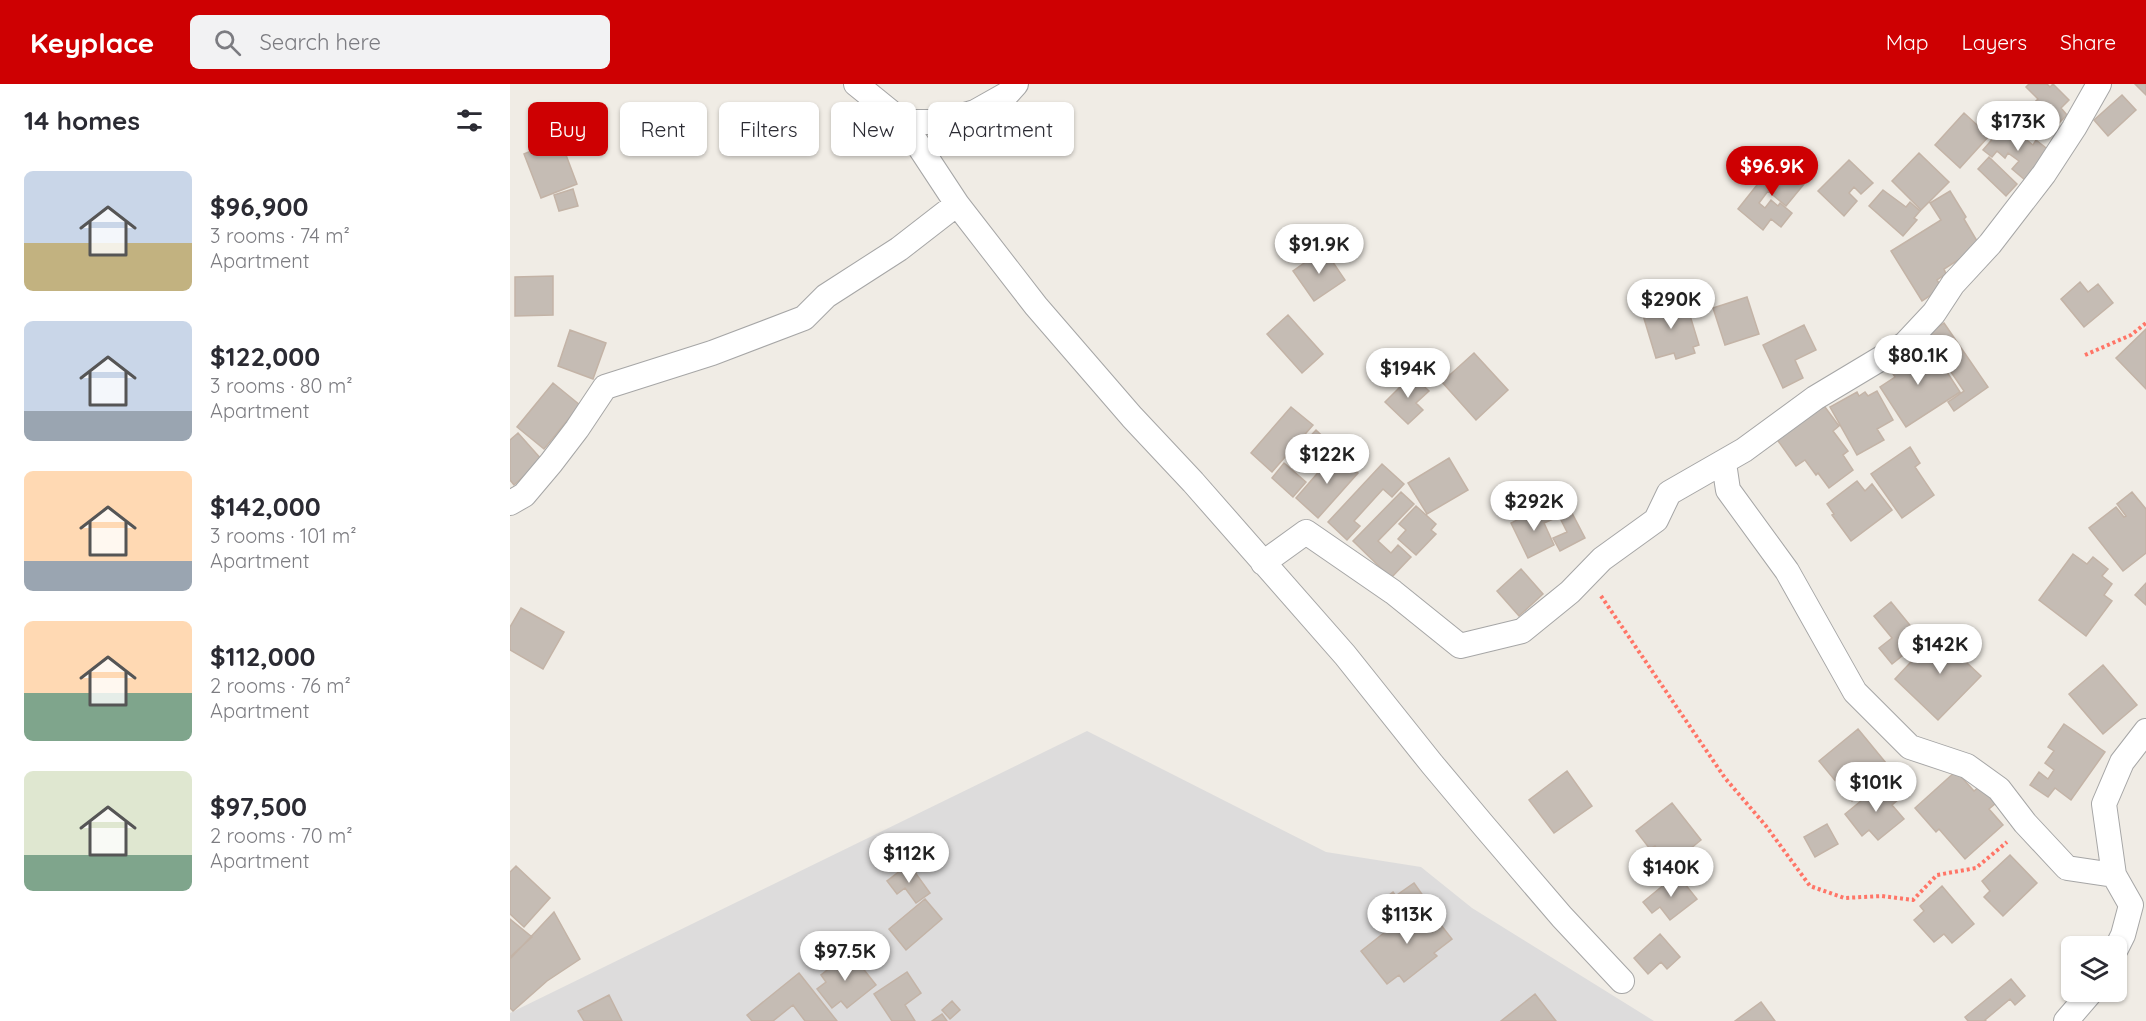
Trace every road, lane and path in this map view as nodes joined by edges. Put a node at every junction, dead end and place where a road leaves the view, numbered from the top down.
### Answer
1 (856, 84) edge
2 (1016, 84) edge
3 (2099, 84) edge
4 (878, 102) edge
5 (916, 122) edge
6 (916, 142) edge
7 (957, 204) junction
8 (2146, 323) edge
9 (2085, 355) dead end
10 (1724, 463) junction
11 (510, 503) edge
12 (1602, 559) junction
13 (1263, 562) junction
14 (2146, 731) edge
15 (2025, 822) junction
16 (2114, 875) junction
17 (2122, 936) edge
18 (1622, 981) dead end
19 (2082, 1002) edge
20 (2066, 1021) edge

1 - 4 street
2 - 5 street
3 - 10 street
6 - 7 street
7 - 11 street
7 - 13 street
8 - 9 path
10 - 12 street
10 - 15 street
12 - 13 street
12 - 15 path
13 - 18 street
14 - 16 street
15 - 16 street
16 - 17 street
19 - 20 street

